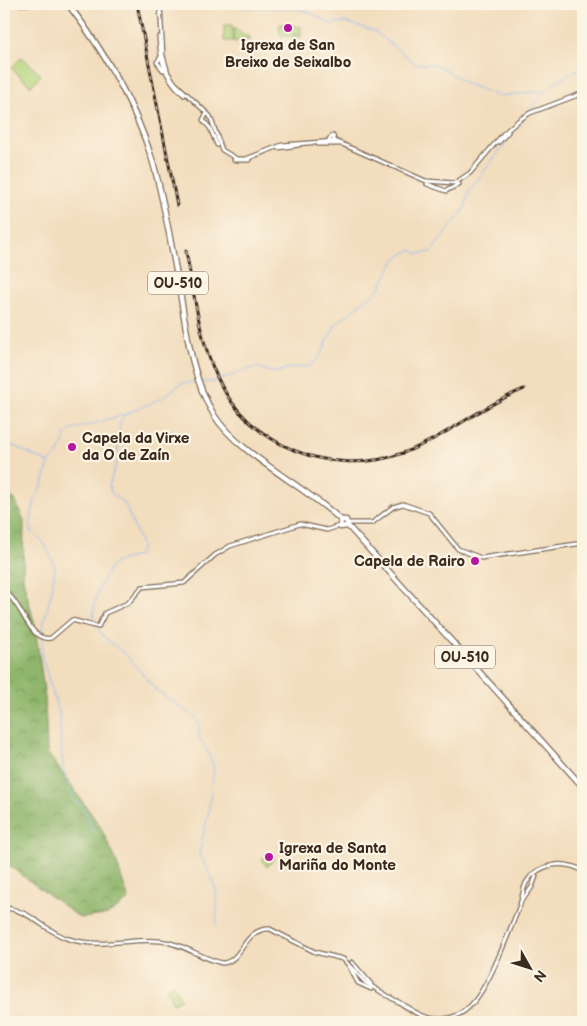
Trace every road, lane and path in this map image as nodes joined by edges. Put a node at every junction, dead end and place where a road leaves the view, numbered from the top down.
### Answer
1 (10, 4) edge
2 (34, 4) edge
3 (68, 4) edge
4 (159, 4) edge
5 (162, 46) junction
6 (161, 57) junction
7 (161, 63) junction
8 (172, 80) junction
9 (583, 93) edge
10 (207, 115) junction
11 (203, 117) junction
12 (211, 121) junction
13 (206, 123) junction
14 (333, 141) junction
15 (296, 143) junction
16 (283, 147) junction
17 (442, 183) junction
18 (451, 186) junction
19 (442, 188) junction
20 (340, 523) junction
21 (348, 525) junction
22 (583, 543) edge
23 (4, 591) edge
24 (583, 786) edge
25 (583, 871) edge
26 (530, 883) junction
27 (528, 888) junction
28 (4, 908) edge
29 (321, 954) junction
30 (346, 961) junction
31 (355, 966) junction
32 (362, 979) junction
33 (358, 983) junction
34 (371, 984) junction
35 (377, 990) junction
36 (398, 1002) junction

1 - 2 street
3 - 20 main road, OU-510
4 - 5 street
4 - 6 street
5 - 6 street
5 - 8 street
6 - 7 street
7 - 8 street
7 - 11 street
8 - 10 street
9 - 18 street
10 - 11 street
10 - 12 street
11 - 13 street
12 - 13 street
12 - 15 street
13 - 16 street
14 - 15 street
14 - 16 street
14 - 17 street
14 - 19 street
15 - 16 street
17 - 18 street
17 - 19 street
18 - 19 street
20 - 21 main road
20 - 21 main road, OU-510
20 - 23 street
21 - 22 street
21 - 24 main road, OU-510
25 - 26 street
26 - 27 street
26 - 27 street
27 - 36 street
28 - 29 street
29 - 30 street
29 - 31 street
30 - 32 street
30 - 33 street
31 - 32 street
31 - 34 street
32 - 33 street
32 - 34 street
32 - 35 street
33 - 35 street
34 - 36 street
35 - 36 street

